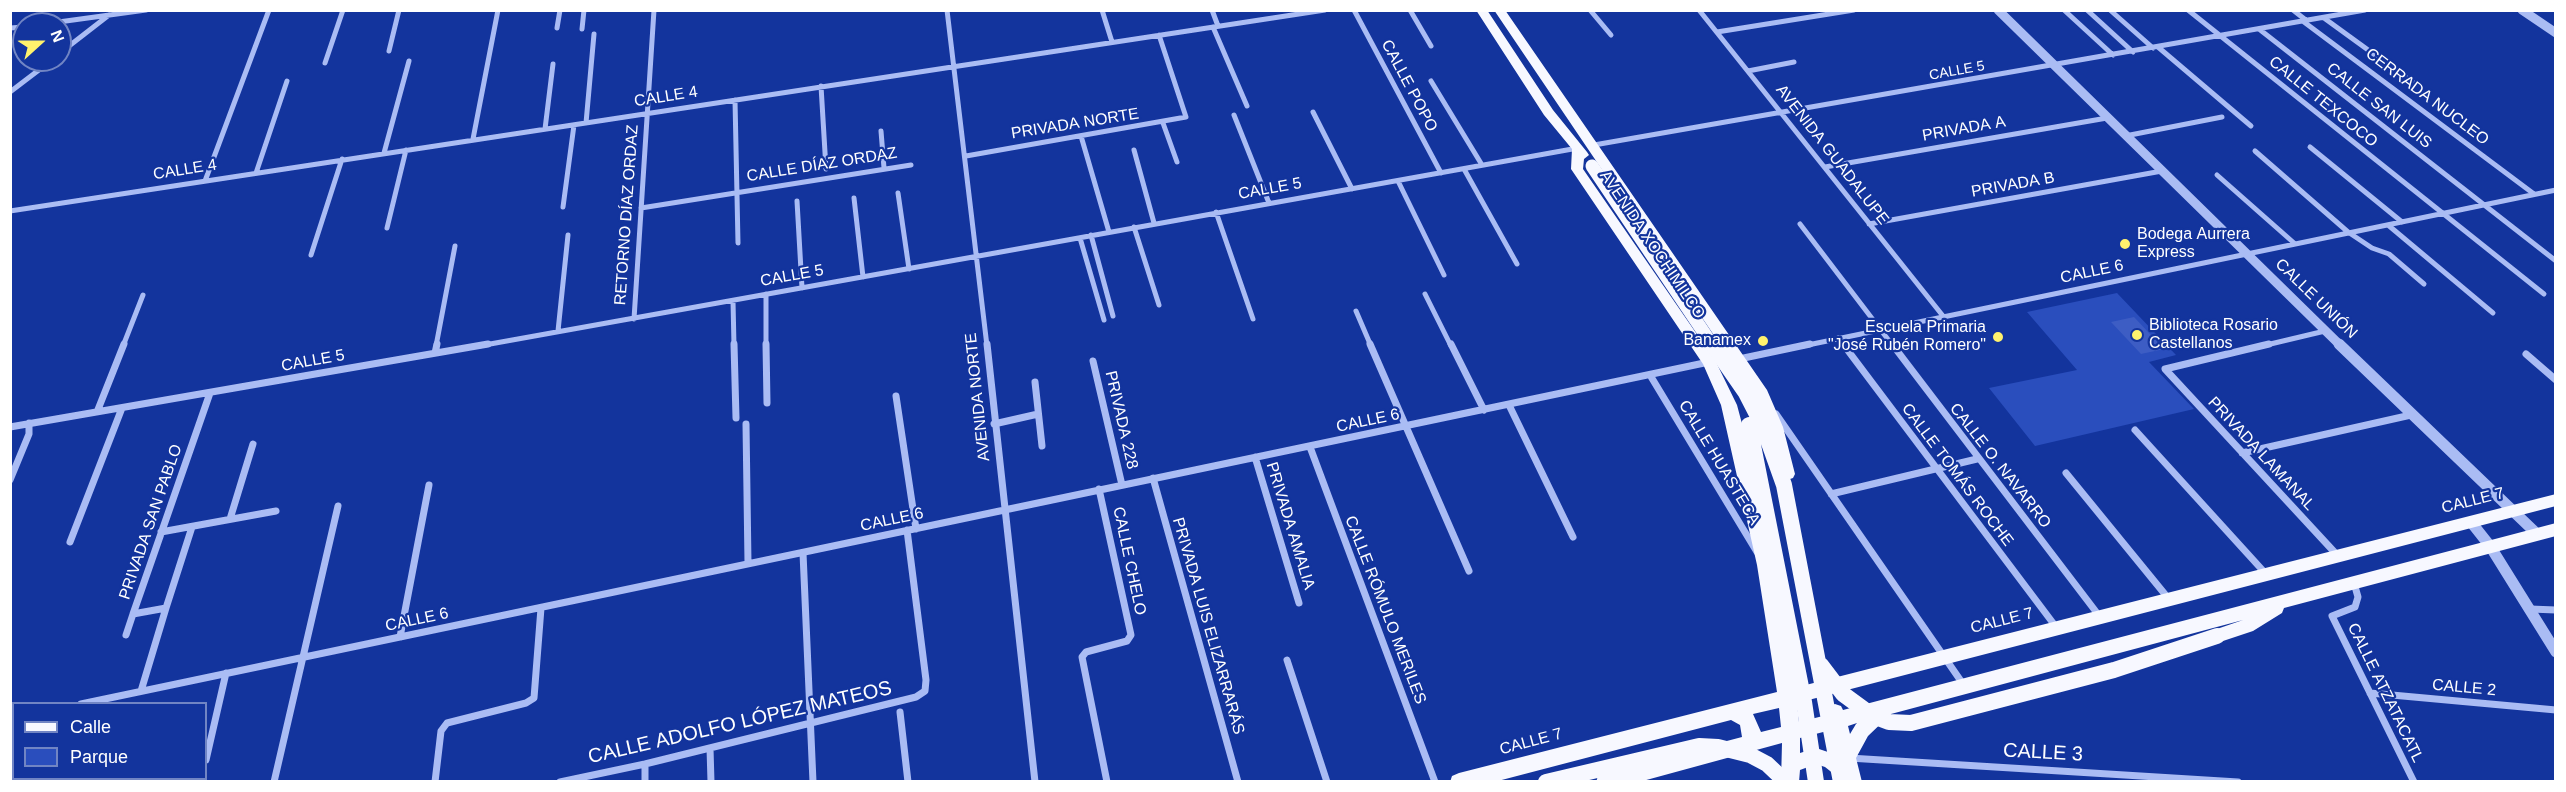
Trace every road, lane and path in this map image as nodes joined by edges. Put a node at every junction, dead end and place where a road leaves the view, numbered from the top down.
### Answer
1 (116, 10) edge
2 (146, 10) edge
3 (269, 10) edge
4 (343, 10) edge
5 (399, 10) edge
6 (498, 10) edge
7 (560, 10) edge
8 (584, 10) edge
9 (654, 10) edge
10 (947, 10) edge
11 (1102, 10) edge
12 (1212, 10) edge
13 (1325, 10) edge
14 (1354, 10) edge
15 (1410, 10) edge
16 (1481, 10) edge
17 (1498, 10) edge
18 (1590, 10) edge
19 (1699, 10) edge
20 (1854, 10) edge
21 (1998, 10) edge
22 (2064, 10) edge
23 (2087, 10) edge
24 (2110, 10) edge
25 (2188, 10) edge
26 (2293, 10) edge
27 (2365, 10) edge
28 (2522, 10) edge
29 (2354, 11) edge
30 (1288, 13) edge
31 (110, 15) junction
32 (2324, 18) junction
33 (72, 20) edge
34 (2305, 22) junction
35 (1216, 26) junction
36 (557, 28) dead end
37 (582, 29) dead end
38 (2259, 29) junction
39 (1717, 32) junction
40 (2556, 33) edge
41 (594, 34) dead end
42 (1159, 34) junction
43 (1611, 35) dead end
44 (2220, 36) junction
45 (1112, 42) junction
46 (72, 44) edge
47 (1431, 46) dead end
48 (2156, 47) junction
49 (389, 51) dead end
50 (2133, 52) junction
51 (2114, 55) junction
52 (408, 62) dead end
53 (1794, 62) dead end
54 (326, 63) dead end
55 (553, 64) dead end
56 (2055, 66) junction
57 (953, 67) junction
58 (1748, 70) junction
59 (36, 72) edge
60 (287, 81) dead end
61 (1431, 81) dead end
62 (2415, 84) dead end
63 (821, 86) junction
64 (10, 92) edge
65 (735, 100) junction
66 (1247, 106) dead end
67 (1313, 112) dead end
68 (1782, 112) junction
69 (647, 114) junction
70 (1234, 115) dead end
71 (2222, 117) dead end
72 (2107, 118) junction
73 (586, 123) junction
74 (1163, 123) junction
75 (574, 125) junction
76 (2251, 126) dead end
77 (544, 129) junction
78 (881, 131) dead end
79 (1081, 136) junction
80 (2125, 136) junction
81 (473, 140) junction
82 (1594, 145) junction
83 (2310, 147) dead end
84 (1578, 148) junction
85 (406, 150) junction
86 (1134, 150) dead end
87 (2255, 151) dead end
88 (384, 153) junction
89 (966, 156) junction
90 (342, 159) junction
91 (1177, 162) dead end
92 (911, 165) dead end
93 (1482, 165) junction
94 (1825, 167) junction
95 (884, 168) junction
96 (826, 169) dead end
97 (1464, 169) junction
98 (2162, 171) junction
99 (256, 173) junction
100 (1441, 173) junction
101 (2217, 174) dead end
102 (205, 181) junction
103 (1398, 181) junction
104 (1352, 189) junction
105 (2555, 190) edge
106 (737, 191) junction
107 (898, 193) dead end
108 (2534, 194) junction
109 (854, 198) dead end
110 (797, 201) dead end
111 (1269, 203) junction
112 (2482, 205) junction
113 (563, 207) dead end
114 (641, 208) junction
115 (10, 211) edge
116 (1216, 212) junction
117 (2441, 214) junction
118 (2402, 222) junction
119 (1154, 223) junction
120 (1800, 224) dead end
121 (1869, 224) junction
122 (2388, 225) junction
123 (1134, 227) junction
124 (387, 228) dead end
125 (1109, 232) junction
126 (2348, 232) junction
127 (568, 234) dead end
128 (1091, 235) junction
129 (1080, 238) junction
130 (738, 243) dead end
131 (2294, 243) junction
132 (455, 246) dead end
133 (2246, 254) junction
134 (311, 255) dead end
135 (977, 256) junction
136 (2556, 261) edge
137 (1517, 264) dead end
138 (909, 269) junction
139 (1444, 275) dead end
140 (863, 277) junction
141 (2424, 284) dead end
142 (802, 288) junction
143 (766, 294) junction
144 (1425, 294) dead end
145 (2544, 294) dead end
146 (143, 295) dead end
147 (733, 301) junction
148 (1159, 305) dead end
149 (1356, 311) dead end
150 (2493, 313) dead end
151 (1113, 316) dead end
152 (1943, 316) junction
153 (634, 319) junction
154 (1253, 319) dead end
155 (1104, 320) dead end
156 (1880, 330) junction
157 (2325, 331) junction
158 (558, 332) junction
159 (1838, 338) junction
160 (435, 353) junction
161 (2526, 354) dead end
162 (1740, 359) junction
163 (1094, 361) dead end
164 (1708, 362) junction
165 (1650, 375) junction
166 (2556, 380) edge
167 (1035, 382) dead end
168 (210, 393) junction
169 (1762, 394) junction
170 (896, 396) dead end
171 (767, 403) dead end
172 (1509, 405) junction
173 (122, 408) junction
174 (1484, 410) junction
175 (97, 412) junction
176 (1038, 414) junction
177 (2412, 414) junction
178 (736, 418) dead end
179 (29, 423) junction
180 (746, 424) dead end
181 (994, 424) junction
182 (10, 427) edge
183 (1407, 427) junction
184 (2135, 430) dead end
185 (253, 444) dead end
186 (1042, 447) dead end
187 (1310, 447) junction
188 (2242, 453) junction
189 (1256, 457) junction
190 (1977, 459) junction
191 (1936, 469) junction
192 (2066, 474) dead end
193 (1153, 478) junction
194 (10, 480) edge
195 (429, 485) dead end
196 (1122, 485) junction
197 (1099, 489) junction
198 (1831, 494) junction
199 (2556, 500) edge
200 (338, 506) dead end
201 (1005, 510) junction
202 (276, 511) dead end
203 (2513, 512) junction
204 (230, 519) junction
205 (2471, 522) junction
206 (192, 527) junction
207 (916, 529) junction
208 (2556, 529) edge
209 (907, 530) junction
210 (161, 532) junction
211 (2537, 534) junction
212 (1573, 537) dead end
213 (70, 542) dead end
214 (2490, 546) junction
215 (803, 553) junction
216 (2339, 556) junction
217 (748, 563) junction
218 (1765, 565) junction
219 (1469, 571) dead end
220 (2267, 575) junction
221 (2354, 583) junction
222 (2169, 599) junction
223 (2286, 601) junction
224 (1299, 603) dead end
225 (166, 608) junction
226 (541, 608) junction
227 (2529, 609) junction
228 (2556, 610) edge
229 (133, 614) junction
230 (2101, 617) junction
231 (2056, 627) junction
232 (126, 635) dead end
233 (1777, 636) junction
234 (400, 637) junction
235 (1821, 639) junction
236 (2556, 652) edge
237 (1944, 656) junction
238 (303, 657) junction
239 (1287, 660) dead end
240 (1819, 663) junction
241 (226, 673) junction
242 (1829, 686) junction
243 (1965, 686) junction
244 (141, 691) junction
245 (2370, 693) junction
246 (1787, 697) junction
247 (105, 701) edge
248 (1888, 706) junction
249 (2556, 710) edge
250 (1731, 711) junction
251 (900, 712) dead end
252 (1837, 720) junction
253 (810, 724) junction
254 (1791, 733) junction
255 (1748, 744) junction
256 (710, 748) junction
257 (207, 756) edge
258 (1846, 758) junction
259 (645, 764) junction
260 (1789, 776) edge
261 (274, 782) edge
262 (435, 782) edge
263 (560, 782) edge
264 (645, 782) edge
265 (711, 782) edge
266 (813, 782) edge
267 (908, 782) edge
268 (1035, 782) edge
269 (1107, 782) edge
270 (1238, 782) edge
271 (1327, 782) edge
272 (1436, 782) edge
273 (1459, 782) edge
274 (1546, 782) edge
275 (1605, 782) edge
276 (1816, 782) edge
277 (1841, 782) edge
278 (1852, 782) edge
279 (2238, 782) edge
280 (2414, 782) edge

1 - 31 street
2 - 31 street
3 - 102 street
4 - 54 street
5 - 49 street
6 - 81 street
7 - 36 street
8 - 37 street
9 - 69 street, RETORNO DÍAZ ORDAZ
10 - 57 street, AVENIDA NORTE
11 - 45 street
12 - 35 street
13 - 30 street, CALLE 4
14 - 100 street, CALLE POPO
15 - 47 street
16 - 84 main road
17 - 82 main road, AVENIDA XOCHIMILCO
18 - 43 street
19 - 39 street, AVENIDA GUADALUPE
20 - 39 street
21 - 56 street, CALLE UNIÓN
22 - 51 street
23 - 50 street
24 - 48 street
25 - 44 street, CALLE TEXCOCO
26 - 34 street, CERRADA NUCLEO
27 - 29 street, CALLE 5
28 - 40 street
29 - 32 street, CALLE 5
30 - 35 street, CALLE 4
31 - 33 street
31 - 46 street
32 - 34 street, CALLE 5
32 - 62 street
34 - 38 street, CALLE 5
34 - 108 street, CERRADA NUCLEO
35 - 42 street, CALLE 4
35 - 66 street
38 - 44 street, CALLE 5
38 - 112 street, CALLE SAN LUIS
39 - 58 street, AVENIDA GUADALUPE
41 - 73 street
42 - 45 street, CALLE 4
42 - 74 street, PRIVADA NORTE
44 - 48 street, CALLE 5
44 - 117 street, CALLE TEXCOCO
45 - 57 street, CALLE 4
48 - 50 street, CALLE 5
48 - 76 street
50 - 51 street, CALLE 5
51 - 56 street, CALLE 5
52 - 88 street
53 - 58 street
55 - 77 street
56 - 68 street, CALLE 5
56 - 72 street, CALLE UNIÓN
57 - 63 street, CALLE 4
57 - 89 street, AVENIDA NORTE
58 - 68 street, AVENIDA GUADALUPE
59 - 64 street
60 - 99 street
61 - 93 street
63 - 65 street, CALLE 4
63 - 96 street
65 - 69 street, CALLE 4
65 - 106 street
67 - 104 street
68 - 82 street, CALLE 5
68 - 94 street, AVENIDA GUADALUPE
69 - 73 street, CALLE 4
69 - 114 street, RETORNO DÍAZ ORDAZ
70 - 111 street
71 - 80 street
72 - 80 street, CALLE UNIÓN
72 - 94 street, PRIVADA A
73 - 75 street, CALLE 4
74 - 79 street, PRIVADA NORTE
74 - 91 street
75 - 77 street, CALLE 4
75 - 113 street
77 - 81 street, CALLE 4
78 - 95 street
79 - 89 street, PRIVADA NORTE
79 - 125 street
80 - 98 street, CALLE UNIÓN
81 - 85 street, CALLE 4
82 - 162 main road, AVENIDA XOCHIMILCO
83 - 118 street
84 - 93 street, CALLE 5
84 - 164 main road, AVENIDA XOCHIMILCO
84 - 240 main road, bridge
85 - 88 street, CALLE 4
85 - 124 street
86 - 119 street
87 - 126 street
88 - 90 street, CALLE 4
89 - 135 street, AVENIDA NORTE
90 - 99 street, CALLE 4
90 - 134 street
92 - 95 street, CALLE DÍAZ ORDAZ
93 - 97 street, CALLE 5
94 - 121 street, AVENIDA GUADALUPE
95 - 106 street, CALLE DÍAZ ORDAZ
97 - 100 street, CALLE 5
97 - 137 street
98 - 121 street, PRIVADA B
98 - 133 street, CALLE UNIÓN
99 - 102 street, CALLE 4
100 - 103 street, CALLE 5
101 - 131 street
102 - 115 street, CALLE 4
103 - 104 street, CALLE 5
103 - 139 street
104 - 111 street, CALLE 5
105 - 108 street, CALLE 6
106 - 114 street, CALLE DÍAZ ORDAZ
106 - 130 street
107 - 138 street
108 - 112 street, CALLE 6
109 - 140 street
110 - 142 street
111 - 116 street, CALLE 5
112 - 117 street, CALLE 6
112 - 136 street, CALLE SAN LUIS
114 - 153 street, RETORNO DÍAZ ORDAZ
116 - 119 street, CALLE 5
116 - 154 street
117 - 118 street, CALLE 6
117 - 145 street, CALLE TEXCOCO
118 - 122 street, CALLE 6
119 - 123 street, CALLE 5
120 - 156 street, CALLE O. NAVARRO
121 - 152 street, AVENIDA GUADALUPE
122 - 126 street, CALLE 6
122 - 150 street
123 - 125 street, CALLE 5
123 - 148 street
125 - 128 street, CALLE 5
126 - 131 street, CALLE 6
126 - 141 street
127 - 158 street
128 - 129 street, CALLE 5
128 - 151 street
129 - 135 street, CALLE 5
129 - 155 street
131 - 133 street, CALLE 6
132 - 160 street
133 - 152 street, CALLE 6
133 - 157 street, CALLE UNIÓN
135 - 138 street, CALLE 5
135 - 181 street, AVENIDA NORTE
138 - 140 street, CALLE 5
140 - 142 street, CALLE 5
142 - 143 street, CALLE 5
143 - 147 street, CALLE 5
143 - 171 street
144 - 174 street
146 - 175 street
147 - 153 street, CALLE 5
147 - 178 street
149 - 183 street
152 - 156 street, CALLE 6
153 - 158 street, CALLE 5
156 - 159 street, CALLE 6
156 - 190 street, CALLE O. NAVARRO
157 - 177 street, CALLE UNIÓN
157 - 188 street, PRIVADA LAMANAL
158 - 160 street, CALLE 5
159 - 162 street, CALLE 6
159 - 191 street, CALLE TOMÁS ROCHE
160 - 168 street, CALLE 5
161 - 166 street
162 - 169 main road, AVENIDA XOCHIMILCO
162 - 276 main road, bridge
163 - 196 street, PRIVADA 228
164 - 165 street, CALLE 6
164 - 218 main road, AVENIDA XOCHIMILCO
165 - 172 street, CALLE 6
165 - 218 street, CALLE HUASTECA
167 - 176 street
168 - 173 street, CALLE 5
168 - 210 street, PRIVADA SAN PABLO
169 - 198 street, AVENIDA XOCHIMILCO
169 - 235 main road, AVENIDA XOCHIMILCO
170 - 207 street
172 - 174 street, CALLE 6
172 - 212 street
173 - 175 street, CALLE 5
173 - 213 street
174 - 183 street, CALLE 6
175 - 179 street, CALLE 5
176 - 181 street
176 - 186 street
177 - 188 street
177 - 203 street, CALLE UNIÓN
179 - 182 street, CALLE 5
179 - 194 street
180 - 217 street
181 - 201 street, AVENIDA NORTE
183 - 187 street, CALLE 6
183 - 219 street
184 - 220 street
185 - 204 street
187 - 189 street, CALLE 6
187 - 272 street, CALLE RÓMULO MERILES
188 - 216 street, PRIVADA LAMANAL
189 - 193 street, CALLE 6
189 - 224 street, PRIVADA AMALIA
190 - 191 street
190 - 230 street, CALLE O. NAVARRO
191 - 198 street
191 - 231 street, CALLE TOMÁS ROCHE
192 - 222 street
193 - 196 street, CALLE 6
193 - 270 street, PRIVADA LUIS ELIZARRARÁS
195 - 234 street
196 - 197 street, CALLE 6
197 - 201 street, CALLE 6
197 - 269 street, CALLE CHELO
198 - 237 street, AVENIDA XOCHIMILCO
199 - 203 main road, CALLE 7
200 - 238 street
201 - 207 street, CALLE 6
201 - 268 street, AVENIDA NORTE
202 - 204 street
203 - 205 main road, CALLE 7
203 - 211 street, CALLE UNIÓN
204 - 206 street
205 - 214 street
205 - 216 main road, CALLE 7
206 - 210 street
206 - 225 street
207 - 209 street, CALLE 6
208 - 211 main road
209 - 215 street, CALLE 6
209 - 253 street, CALLE ADOLFO LÓPEZ MATEOS
210 - 229 street, PRIVADA SAN PABLO
211 - 214 main road
214 - 221 main road
214 - 227 street
215 - 217 street, CALLE 6
215 - 253 street
216 - 220 main road, CALLE 7
217 - 226 street, CALLE 6
218 - 233 main road, AVENIDA XOCHIMILCO
220 - 222 main road, CALLE 7
221 - 223 main road
221 - 245 street, CALLE ATZATACATL
222 - 230 main road, CALLE 7
223 - 240 main road, bridge
223 - 243 main road
225 - 229 street, PRIVADA SAN PABLO
225 - 244 street
226 - 234 street, CALLE 6
226 - 262 street
227 - 228 street
227 - 236 street
229 - 232 street
230 - 231 main road, CALLE 7
231 - 237 main road, CALLE 7
233 - 235 main road
233 - 246 main road, AVENIDA XOCHIMILCO
234 - 238 street, CALLE 6
235 - 242 main road, AVENIDA XOCHIMILCO
237 - 242 main road, CALLE 7
237 - 243 street, AVENIDA XOCHIMILCO
238 - 241 street, CALLE 6
238 - 261 street
239 - 271 street
240 - 277 main road, bridge
241 - 244 street, CALLE 6
241 - 257 street
242 - 246 main road, CALLE 7
242 - 252 main road, AVENIDA XOCHIMILCO
243 - 248 main road
244 - 247 street, CALLE 6
245 - 249 street, CALLE 2
245 - 280 street, CALLE ATZATACATL
246 - 250 main road, CALLE 7
246 - 254 main road, AVENIDA XOCHIMILCO
248 - 252 main road
248 - 258 main road
250 - 255 main road
250 - 273 main road, CALLE 7
251 - 267 street
252 - 254 main road
252 - 258 main road, AVENIDA XOCHIMILCO
253 - 256 street, CALLE ADOLFO LÓPEZ MATEOS
253 - 266 street
254 - 255 main road
254 - 260 main road, AVENIDA XOCHIMILCO
255 - 275 main road
256 - 259 street, CALLE ADOLFO LÓPEZ MATEOS
256 - 265 street
258 - 278 main road, AVENIDA XOCHIMILCO
258 - 279 street, CALLE 3
259 - 263 street, CALLE ADOLFO LÓPEZ MATEOS
259 - 264 street
260 - 274 main road, bridge
260 - 278 main road

